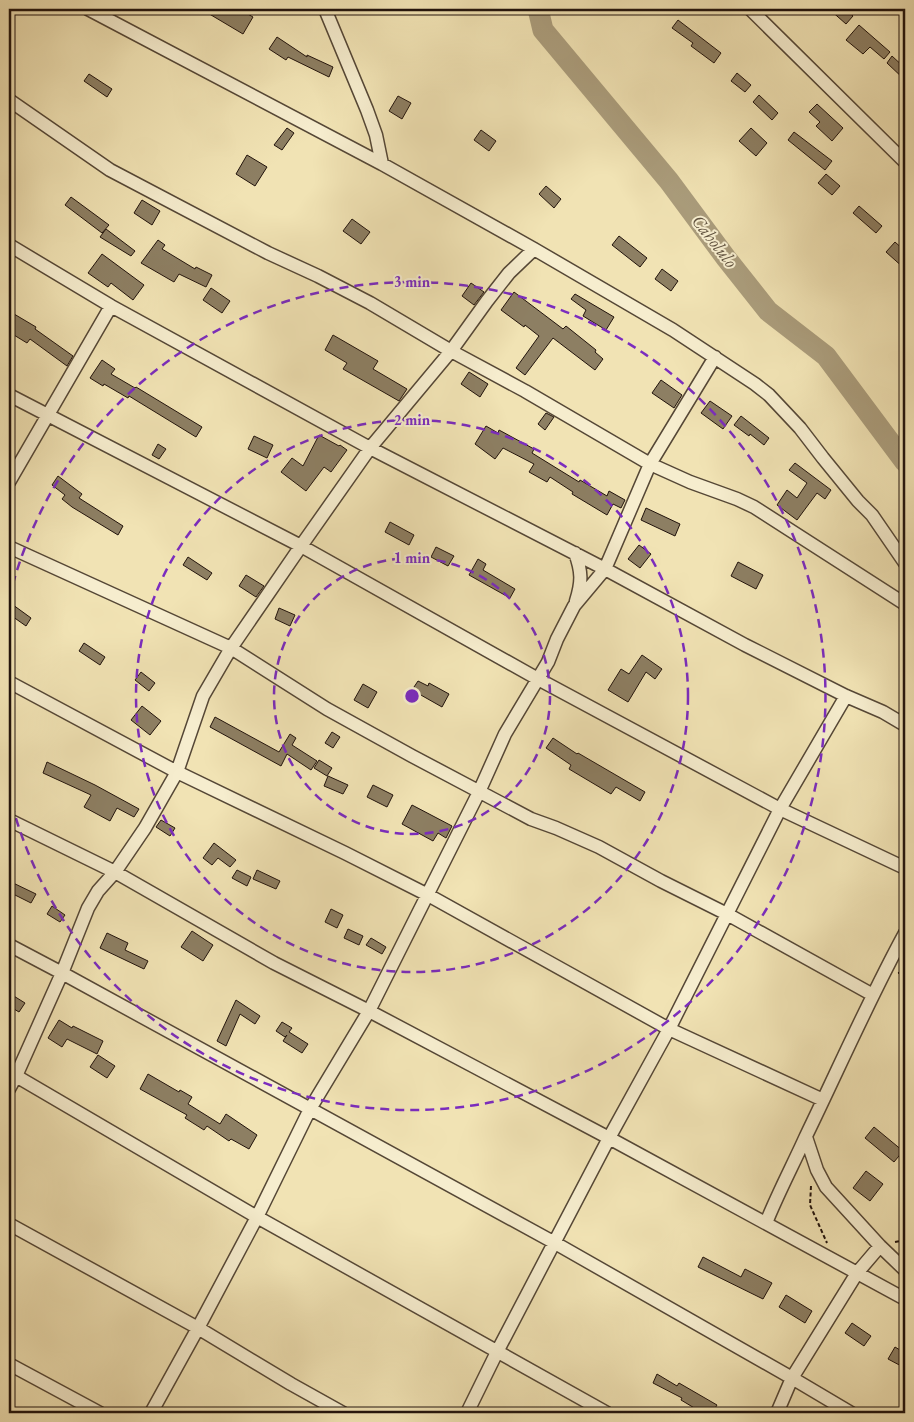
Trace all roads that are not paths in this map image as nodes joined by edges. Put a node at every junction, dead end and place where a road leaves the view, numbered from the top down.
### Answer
1 (88, 9) edge
2 (325, 9) edge
3 (750, 9) edge
4 (9, 100) edge
5 (905, 162) edge
6 (382, 164) junction
7 (9, 245) edge
8 (534, 249) junction
9 (111, 306) junction
10 (451, 351) junction
11 (715, 358) junction
12 (9, 395) edge
13 (49, 414) junction
14 (370, 448) junction
15 (650, 464) junction
16 (9, 482) edge
17 (300, 546) junction
18 (9, 547) edge
19 (574, 553) junction
20 (905, 564) edge
21 (605, 569) junction
22 (905, 604) edge
23 (574, 606) junction
24 (231, 648) junction
25 (538, 679) junction
26 (9, 682) edge
27 (846, 696) junction
28 (905, 725) edge
29 (177, 772) junction
30 (479, 792) junction
31 (780, 809) junction
32 (9, 820) edge
33 (905, 868) edge
34 (115, 872) junction
35 (428, 895) junction
36 (727, 914) junction
37 (905, 933) edge
38 (9, 945) edge
39 (62, 973) junction
40 (873, 995) junction
41 (370, 1011) junction
42 (669, 1028) junction
43 (16, 1076) junction
44 (9, 1089) edge
45 (823, 1100) junction
46 (310, 1109) junction
47 (806, 1137) junction
48 (609, 1138) junction
49 (257, 1217) junction
50 (766, 1223) junction
51 (9, 1224) edge
52 (555, 1243) junction
53 (880, 1246) junction
54 (905, 1270) edge
55 (857, 1273) junction
56 (905, 1299) edge
57 (198, 1328) junction
58 (497, 1352) junction
59 (9, 1364) edge
60 (792, 1378) junction
61 (100, 1413) edge
62 (151, 1413) edge
63 (342, 1413) edge
64 (467, 1413) edge
65 (607, 1413) edge
66 (777, 1413) edge
67 (851, 1413) edge

1 - 6 street
2 - 6 street
3 - 5 street
4 - 10 street
6 - 8 street
7 - 9 street
8 - 10 street
8 - 11 street
9 - 13 street
9 - 14 street
10 - 14 street
10 - 15 street
11 - 15 street
11 - 20 street
12 - 13 street
13 - 16 street
13 - 17 street
14 - 17 street
14 - 19 street
15 - 21 street
15 - 22 street
17 - 24 street
17 - 25 street
18 - 24 street
19 - 21 street
19 - 23 street
21 - 23 street
21 - 27 street
23 - 25 street
24 - 29 street
24 - 30 street
25 - 30 street
25 - 31 street
26 - 29 street
27 - 28 street
27 - 31 street
29 - 34 street
29 - 35 street
30 - 35 street
30 - 36 street
31 - 33 street
31 - 36 street
32 - 34 street
34 - 39 street
34 - 41 street
35 - 41 street
35 - 42 street
36 - 40 street
36 - 42 street
37 - 40 street
38 - 39 street
39 - 43 street
39 - 46 street
40 - 45 street
41 - 46 street
41 - 48 street
42 - 45 street
42 - 48 street
43 - 44 street
43 - 49 street
45 - 47 street
46 - 49 street
46 - 52 street
47 - 50 street
47 - 53 street
48 - 50 street
48 - 52 street
49 - 57 street
49 - 58 street
50 - 55 street
51 - 57 street
52 - 58 street
52 - 60 street
53 - 54 street
53 - 55 street
55 - 56 street
55 - 60 street
57 - 62 street
57 - 63 street
58 - 64 street
58 - 65 street
59 - 61 street
60 - 66 street
60 - 67 street

